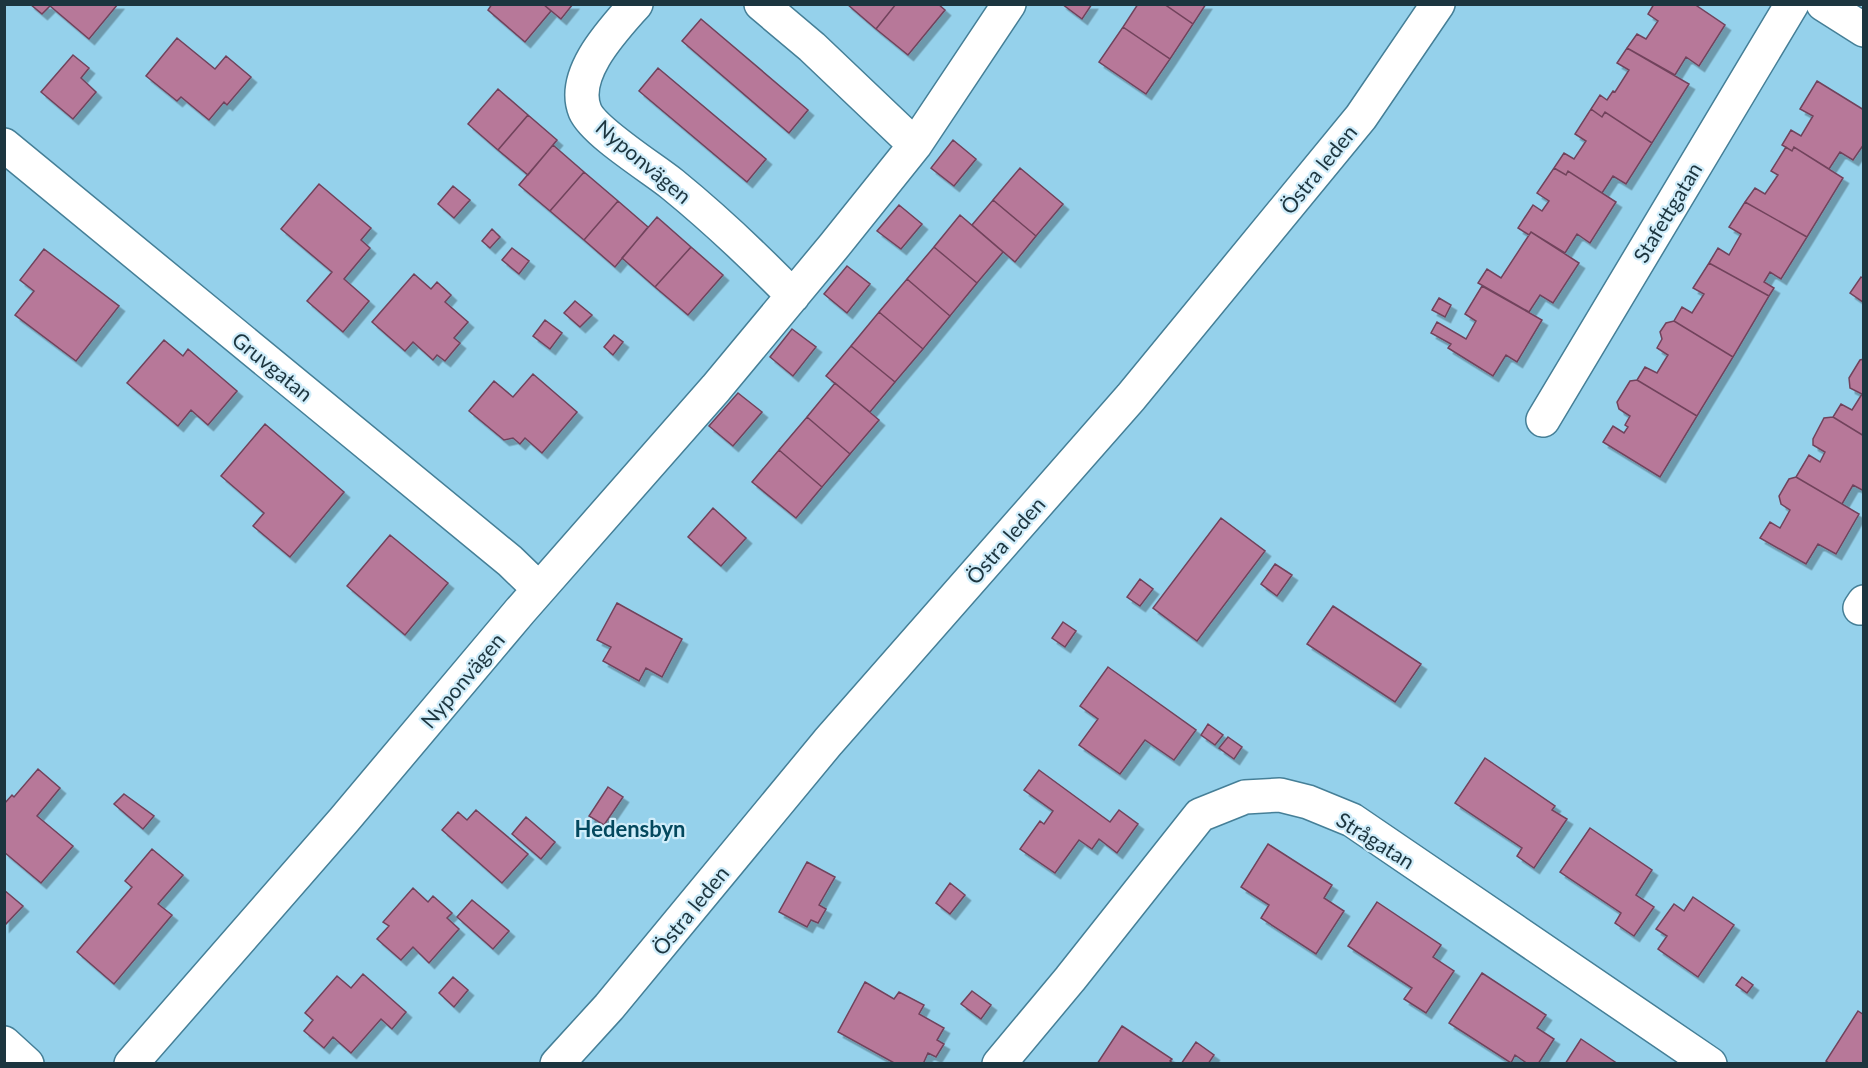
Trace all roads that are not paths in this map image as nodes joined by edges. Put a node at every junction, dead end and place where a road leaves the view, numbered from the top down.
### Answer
1 (636, 4) edge
2 (761, 4) edge
3 (1010, 4) edge
4 (1438, 4) edge
5 (1792, 4) edge
6 (1822, 4) edge
7 (1863, 30) edge
8 (4, 145) edge
9 (915, 145) junction
10 (793, 296) junction
11 (1543, 420) dead end
12 (539, 589) junction
13 (4, 1043) edge
14 (1002, 1063) edge
15 (27, 1064) edge
16 (131, 1064) edge
17 (557, 1064) edge
18 (1710, 1064) edge

1 - 10 street, Nyponvägen
2 - 9 street
3 - 9 street, Nyponvägen
4 - 17 street, Östra leden
5 - 11 street, Stafettgatan
6 - 7 street
8 - 12 street, Gruvgatan
9 - 10 street, Nyponvägen
10 - 12 street, Nyponvägen
12 - 16 street, Nyponvägen
13 - 15 street
14 - 18 street, Strågatan

